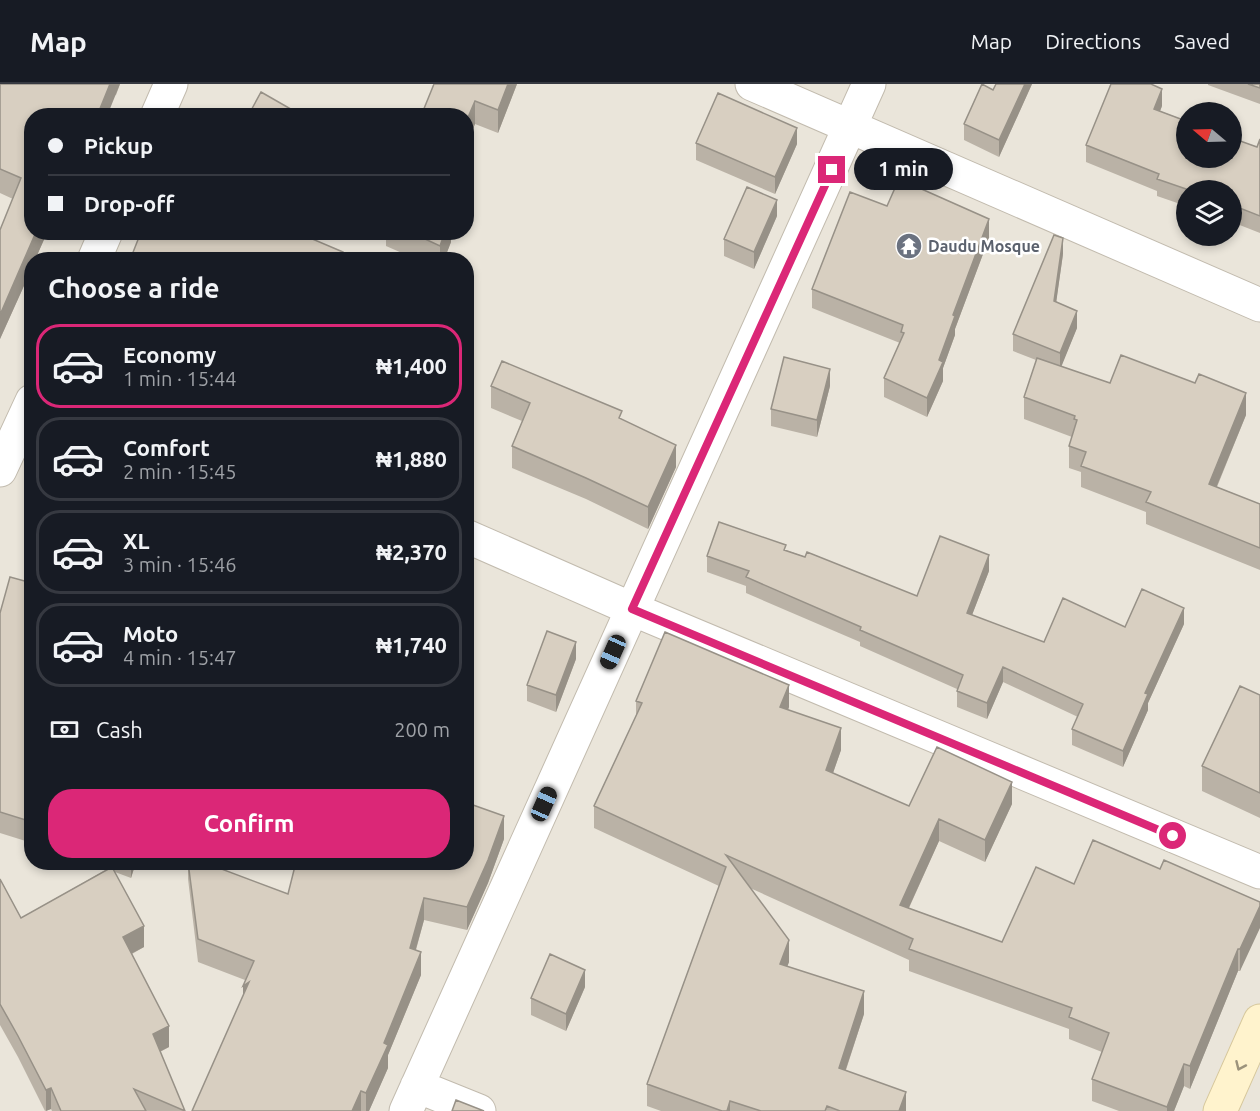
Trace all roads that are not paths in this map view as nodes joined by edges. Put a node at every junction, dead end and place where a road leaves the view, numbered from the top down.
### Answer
1 (171, 84) edge
2 (752, 84) edge
3 (869, 84) edge
4 (160, 108) edge
5 (851, 128) junction
6 (1260, 304) edge
7 (24, 418) edge
8 (0, 470) edge
9 (474, 540) edge
10 (632, 609) junction
11 (1260, 872) edge
12 (1260, 1021) edge
13 (412, 1099) edge
14 (478, 1111) edge
15 (1220, 1111) edge

1 - 4 street
2 - 5 street
3 - 5 street
5 - 6 street
5 - 10 street
7 - 8 street
9 - 10 street
10 - 11 street
10 - 13 street
12 -> 15 main road
13 - 14 street

